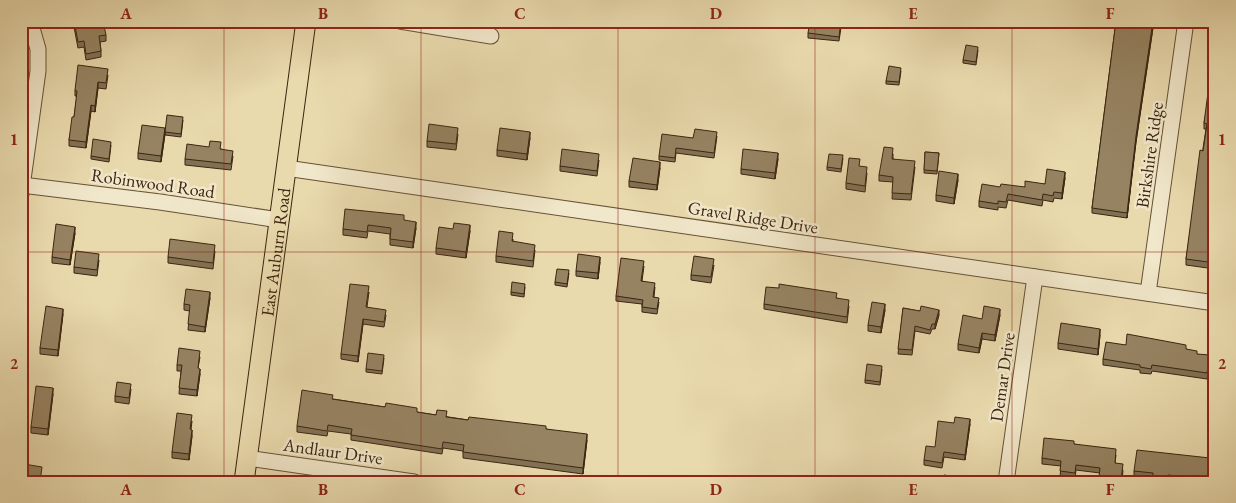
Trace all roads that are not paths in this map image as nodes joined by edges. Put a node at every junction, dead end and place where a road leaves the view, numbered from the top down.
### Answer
1 (30, 21) edge
2 (306, 21) edge
3 (400, 21) edge
4 (1186, 21) edge
5 (491, 36) dead end
6 (286, 168) junction
7 (22, 190) edge
8 (279, 220) junction
9 (1035, 276) junction
10 (1148, 293) junction
11 (1215, 303) edge
12 (247, 458) junction
13 (244, 482) edge
14 (414, 482) edge
15 (1006, 482) edge

1 - 7 street
2 - 6 main road, East Auburn Road
3 - 5 street
4 - 10 street, Birkshire Ridge
6 - 8 main road, East Auburn Road
6 - 9 street, Gravel Ridge Drive
7 - 8 street, Robinwood Road
8 - 12 main road, East Auburn Road
9 - 10 street, Gravel Ridge Drive
9 - 15 street, Demar Drive
10 - 11 street, Gravel Ridge Drive
12 - 13 main road, East Auburn Road
12 - 14 street, Andlaur Drive

